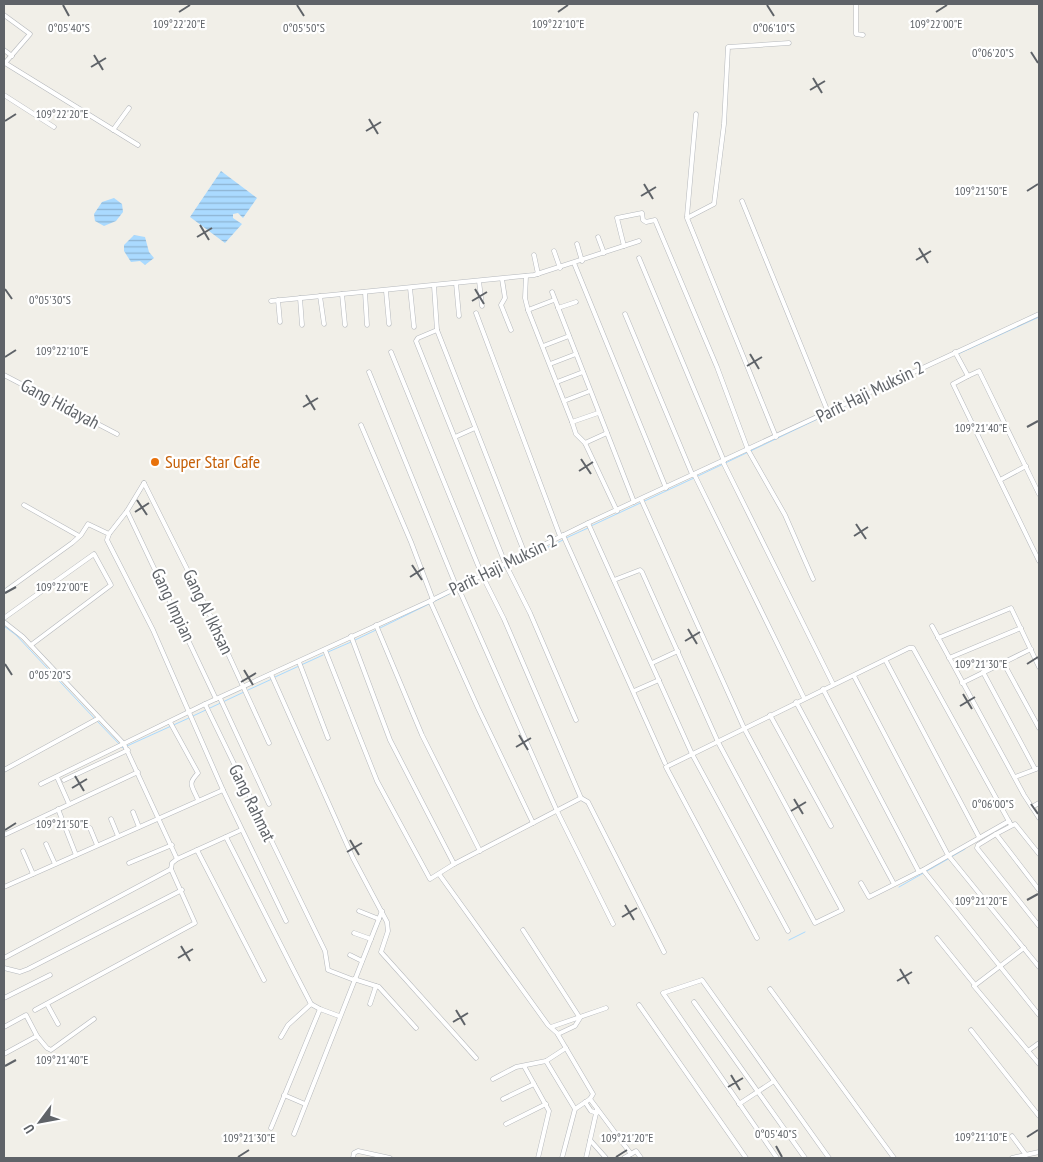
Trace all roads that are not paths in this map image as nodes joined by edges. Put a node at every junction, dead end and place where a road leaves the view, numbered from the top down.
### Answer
1 (856, 4) edge
2 (4, 15) edge
3 (859, 35) dead end
4 (789, 43) dead end
5 (4, 50) edge
6 (12, 56) junction
7 (4, 64) edge
8 (4, 95) edge
9 (129, 108) dead end
10 (696, 114) dead end
11 (54, 127) dead end
12 (113, 130) junction
13 (138, 145) dead end
14 (742, 201) dead end
15 (687, 216) junction
16 (598, 237) dead end
17 (639, 241) dead end
18 (577, 244) dead end
19 (624, 246) junction
20 (554, 251) dead end
21 (604, 253) junction
22 (534, 255) dead end
23 (639, 258) dead end
24 (582, 260) junction
25 (574, 264) junction
26 (560, 268) junction
27 (538, 274) junction
28 (526, 276) junction
29 (502, 279) junction
30 (479, 281) junction
31 (456, 283) junction
32 (434, 286) junction
33 (410, 288) junction
34 (386, 291) junction
35 (365, 292) junction
36 (552, 292) dead end
37 (342, 294) junction
38 (320, 296) junction
39 (300, 298) junction
40 (278, 300) junction
41 (554, 300) junction
42 (271, 301) dead end
43 (576, 302) dead end
44 (482, 306) dead end
45 (558, 308) junction
46 (528, 310) junction
47 (476, 313) dead end
48 (625, 314) dead end
49 (1039, 314) edge
50 (459, 316) dead end
51 (280, 322) dead end
52 (324, 324) dead end
53 (389, 324) dead end
54 (302, 325) dead end
55 (344, 325) dead end
56 (367, 325) dead end
57 (414, 326) dead end
58 (437, 330) junction
59 (511, 330) dead end
60 (568, 336) junction
61 (543, 346) junction
62 (391, 352) dead end
63 (955, 352) junction
64 (576, 354) junction
65 (550, 364) junction
66 (369, 372) dead end
67 (583, 372) junction
68 (4, 374) edge
69 (968, 376) junction
70 (557, 382) junction
71 (590, 391) junction
72 (564, 400) junction
73 (828, 412) junction
74 (598, 413) junction
75 (572, 422) junction
76 (361, 425) dead end
77 (475, 428) junction
78 (607, 433) junction
79 (117, 434) dead end
80 (455, 437) junction
81 (776, 437) junction
82 (585, 443) junction
83 (748, 450) junction
84 (723, 461) junction
85 (1026, 466) junction
86 (694, 475) junction
87 (1000, 480) junction
88 (666, 488) junction
89 (1039, 494) edge
90 (640, 499) junction
91 (634, 502) junction
92 (24, 505) dead end
93 (127, 511) junction
94 (617, 511) junction
95 (588, 523) junction
96 (109, 534) junction
97 (79, 536) junction
98 (562, 536) junction
99 (526, 554) junction
100 (1039, 561) edge
101 (505, 563) junction
102 (482, 575) junction
103 (813, 579) dead end
104 (614, 580) junction
105 (457, 588) junction
106 (4, 592) edge
107 (431, 600) junction
108 (4, 620) edge
109 (376, 625) junction
110 (932, 626) dead end
111 (1021, 628) junction
112 (351, 636) junction
113 (938, 638) junction
114 (31, 645) junction
115 (1031, 649) junction
116 (324, 650) junction
117 (678, 651) junction
118 (949, 658) junction
119 (886, 661) junction
120 (299, 662) junction
121 (652, 662) junction
122 (1003, 662) junction
123 (1039, 667) edge
124 (983, 672) junction
125 (854, 676) junction
126 (272, 677) junction
127 (659, 680) junction
128 (962, 683) junction
129 (833, 684) junction
130 (244, 687) junction
131 (823, 689) junction
132 (634, 691) junction
133 (804, 698) junction
134 (218, 699) junction
135 (796, 702) junction
136 (205, 704) junction
137 (188, 713) junction
138 (770, 715) junction
139 (99, 718) junction
140 (576, 720) dead end
141 (170, 723) junction
142 (744, 728) junction
143 (1039, 728) edge
144 (328, 738) dead end
145 (718, 742) junction
146 (269, 743) dead end
147 (124, 744) junction
148 (128, 750) junction
149 (692, 754) junction
150 (665, 763) dead end
151 (1037, 768) edge
152 (4, 770) edge
153 (138, 772) junction
154 (57, 777) junction
155 (1015, 778) junction
156 (64, 780) dead end
157 (41, 784) dead end
158 (222, 790) junction
159 (582, 798) junction
160 (198, 800) junction
161 (1039, 803) edge
162 (69, 804) junction
163 (269, 804) dead end
164 (58, 809) junction
165 (1033, 809) junction
166 (557, 811) junction
167 (133, 812) dead end
168 (160, 818) junction
169 (1039, 818) edge
170 (111, 819) dead end
171 (533, 823) junction
172 (1010, 823) junction
173 (831, 826) dead end
174 (139, 827) junction
175 (90, 828) dead end
176 (241, 830) junction
177 (4, 834) edge
178 (996, 834) junction
179 (118, 836) junction
180 (226, 836) junction
181 (979, 837) junction
182 (46, 844) dead end
183 (97, 845) junction
184 (172, 845) junction
185 (197, 850) junction
186 (23, 851) dead end
187 (480, 851) junction
188 (1039, 854) edge
189 (76, 855) junction
190 (949, 857) junction
191 (177, 859) junction
192 (129, 863) dead end
193 (55, 864) junction
194 (454, 864) junction
195 (171, 869) junction
196 (923, 872) junction
197 (33, 874) junction
198 (439, 874) junction
199 (861, 884) dead end
200 (894, 884) junction
201 (4, 887) edge
202 (182, 890) junction
203 (1039, 890) edge
204 (358, 911) dead end
205 (382, 911) junction
206 (379, 919) junction
207 (286, 921) dead end
208 (613, 924) dead end
209 (1039, 926) edge
210 (523, 930) dead end
211 (788, 931) dead end
212 (354, 933) dead end
213 (757, 938) dead end
214 (937, 938) dead end
215 (370, 939) junction
216 (1024, 948) junction
217 (664, 952) dead end
218 (350, 955) dead end
219 (4, 958) edge
220 (362, 960) junction
221 (1000, 966) junction
222 (4, 968) edge
223 (1039, 968) edge
224 (50, 975) dead end
225 (264, 980) dead end
226 (354, 980) junction
227 (975, 985) junction
228 (376, 986) junction
229 (770, 989) dead end
230 (4, 998) edge
231 (694, 1002) dead end
232 (47, 1004) junction
233 (312, 1004) junction
234 (370, 1004) dead end
235 (639, 1005) dead end
236 (606, 1008) dead end
237 (320, 1009) junction
238 (35, 1010) dead end
239 (1039, 1015) edge
240 (340, 1016) junction
241 (94, 1018) dead end
242 (579, 1021) junction
243 (58, 1024) dead end
244 (4, 1027) edge
245 (416, 1028) dead end
246 (551, 1028) junction
247 (971, 1030) dead end
248 (558, 1034) junction
249 (37, 1036) junction
250 (281, 1037) dead end
251 (1039, 1043) edge
252 (566, 1048) junction
253 (1028, 1051) junction
254 (4, 1054) edge
255 (476, 1058) dead end
256 (546, 1061) junction
257 (1039, 1064) edge
258 (524, 1066) junction
259 (493, 1079) dead end
260 (774, 1081) junction
261 (534, 1084) junction
262 (758, 1092) junction
263 (284, 1096) junction
264 (503, 1099) dead end
265 (590, 1099) junction
266 (585, 1102) junction
267 (305, 1104) junction
268 (546, 1104) junction
269 (739, 1104) junction
270 (575, 1109) junction
271 (597, 1111) junction
272 (1039, 1116) edge
273 (506, 1124) dead end
274 (271, 1128) dead end
275 (294, 1134) dead end
276 (1012, 1136) dead end
277 (589, 1142) junction
278 (1039, 1152) edge
279 (631, 1154) junction
280 (1026, 1155) junction
281 (353, 1158) edge
282 (390, 1158) edge
283 (538, 1158) edge
284 (562, 1158) edge
285 (586, 1158) edge
286 (606, 1158) edge
287 (624, 1158) edge
288 (641, 1158) edge
289 (746, 1158) edge
290 (778, 1158) edge
291 (805, 1158) edge
292 (829, 1158) edge
293 (894, 1158) edge
294 (1012, 1158) edge

1 - 3 street
2 - 6 street
4 - 15 street
5 - 6 street
6 - 7 street
7 - 12 street
8 - 11 street
9 - 12 street
10 - 15 street
12 - 13 street
14 - 73 street
15 - 81 street
16 - 21 street
17 - 19 street
18 - 24 street
19 - 21 street
19 - 83 street
20 - 26 street
21 - 24 street
22 - 27 street
23 - 84 street
24 - 25 street
25 - 26 street
25 - 88 street
26 - 27 street
27 - 28 street
28 - 29 street
28 - 46 street
29 - 30 street
29 - 59 street
30 - 31 street
30 - 44 street
31 - 32 street
31 - 50 street
32 - 33 street
32 - 58 street
33 - 34 street
33 - 57 street
34 - 35 street
34 - 53 street
35 - 37 street
35 - 56 street
36 - 41 street
37 - 38 street
37 - 55 street
38 - 39 street
38 - 52 street
39 - 40 street
39 - 54 street
40 - 42 street
40 - 51 street
41 - 45 street
41 - 46 street
43 - 45 street
45 - 60 street
46 - 61 street
47 - 98 street
48 - 86 street
49 - 63 street, Parit Haji Muksin 2
58 - 77 street
58 - 80 street
60 - 61 street
60 - 64 street
61 - 65 street
62 - 102 street
63 - 69 street
63 - 73 street, Parit Haji Muksin 2
64 - 65 street
64 - 67 street
65 - 70 street
66 - 105 street
67 - 70 street
67 - 71 street
68 - 79 street, Gang Hidayah
69 - 85 street
69 - 87 street
70 - 72 street
71 - 72 street
71 - 74 street
72 - 75 street
73 - 81 street, Parit Haji Muksin 2
74 - 75 street
74 - 78 street
75 - 82 street
76 - 107 street
77 - 80 street
77 - 99 street
78 - 82 street
78 - 91 street
80 - 101 street
81 - 83 street, Parit Haji Muksin 2
82 - 94 street
83 - 84 street, Parit Haji Muksin 2
83 - 103 street
84 - 86 street, Parit Haji Muksin 2
84 - 129 street
85 - 87 street
85 - 89 street
86 - 88 street, Parit Haji Muksin 2
86 - 133 street
87 - 100 street
88 - 90 street, Parit Haji Muksin 2
90 - 91 street, Parit Haji Muksin 2
90 - 142 street
91 - 94 street, Parit Haji Muksin 2
92 - 97 street
93 - 96 street
93 - 130 street, Gang Al Ikhsan
93 - 134 street, Gang Impian
94 - 95 street, Parit Haji Muksin 2
95 - 98 street, Parit Haji Muksin 2
95 - 104 street
96 - 97 street
96 - 137 street
97 - 106 street
98 - 99 street, Parit Haji Muksin 2
98 - 132 street
99 - 101 street, Parit Haji Muksin 2
101 - 102 street, Parit Haji Muksin 2
101 - 140 street
102 - 105 street, Parit Haji Muksin 2
102 - 159 street
104 - 117 street
104 - 121 street
105 - 107 street, Parit Haji Muksin 2
105 - 166 street
107 - 109 street, Parit Haji Muksin 2
107 - 171 street
108 - 114 street
108 - 114 street
109 - 112 street, Parit Haji Muksin 2
109 - 187 street
110 - 113 street
111 - 113 street
111 - 115 street
111 - 118 street
112 - 116 street, Parit Haji Muksin 2
112 - 194 street
113 - 118 street
114 - 139 street
115 - 122 street
115 - 123 street
116 - 120 street, Parit Haji Muksin 2
116 - 198 street
117 - 121 street
117 - 145 street
118 - 128 street
119 - 125 street
119 - 172 street
119 - 181 street
120 - 126 street, Parit Haji Muksin 2
120 - 144 street
121 - 127 street
122 - 124 street
122 - 143 street
124 - 128 street
124 - 151 street
125 - 129 street
125 - 190 street
126 - 130 street, Parit Haji Muksin 2
126 - 205 street
127 - 132 street
127 - 149 street
128 - 155 street
129 - 131 street
130 - 134 street, Parit Haji Muksin 2
130 - 146 street, Gang Al Ikhsan
131 - 133 street
131 - 196 street
132 - 150 street
133 - 135 street
134 - 136 street, Parit Haji Muksin 2
134 - 163 street, Gang Impian
135 - 138 street
135 - 200 street
136 - 137 street, Parit Haji Muksin 2
136 - 226 street, Gang Rahmat
137 - 141 street, Parit Haji Muksin 2
137 - 158 street
138 - 142 street
138 - 173 street
139 - 147 street
139 - 152 street
141 - 147 street, Parit Haji Muksin 2
141 - 160 street
142 - 145 street
142 - 145 street
145 - 149 street
147 - 148 street
147 - 154 street, Parit Haji Muksin 2
148 - 153 street
148 - 156 street
149 - 211 street
149 - 213 street
151 - 155 street
153 - 162 street
153 - 168 street
154 - 157 street, Parit Haji Muksin 2
154 - 162 street
155 - 165 street
158 - 160 street
158 - 176 street
159 - 166 street
159 - 217 street
160 - 168 street
161 - 165 street
162 - 164 street
164 - 177 street
164 - 189 street
165 - 169 street
166 - 171 street
166 - 208 street
167 - 174 street
168 - 174 street
168 - 184 street
170 - 179 street
171 - 187 street
172 - 178 street
172 - 181 street
172 - 188 street
174 - 179 street
175 - 183 street
176 - 180 street
176 - 207 street
178 - 203 street
178 - 209 street
179 - 183 street
180 - 185 street
180 - 233 street
181 - 190 street
182 - 193 street
183 - 189 street
184 - 191 street
184 - 192 street
185 - 191 street
185 - 225 street
186 - 197 street
187 - 194 street
189 - 193 street
190 - 196 street
190 - 216 street
191 - 195 street
193 - 197 street
194 - 198 street
195 - 202 street
195 - 219 street
196 - 200 street
196 - 221 street
197 - 201 street
198 - 246 street
199 - 200 street
202 - 222 street
202 - 232 street
204 - 206 street
205 - 206 street
205 - 255 street
206 - 215 street
210 - 242 street
212 - 215 street
214 - 227 street
215 - 220 street
216 - 221 street
216 - 223 street
218 - 220 street
220 - 226 street
221 - 227 street
221 - 239 street
224 - 230 street
226 - 228 street
226 - 240 street
227 - 253 street
228 - 234 street
228 - 245 street
229 - 293 street
231 - 262 street
232 - 238 street
232 - 243 street
233 - 237 street
233 - 250 street
235 - 289 street
236 - 242 street
237 - 240 street
237 - 263 street
240 - 267 street
241 - 249 street
242 - 246 street
242 - 248 street
244 - 249 street
246 - 248 street
247 - 272 street
248 - 252 street
249 - 254 street
251 - 253 street
252 - 256 street
252 - 265 street
253 - 257 street
256 - 258 street
256 - 270 street
258 - 259 street
258 - 261 street
260 - 262 street
260 - 269 street
260 - 292 street
261 - 264 street
261 - 268 street
262 - 269 street
262 - 291 street
263 - 267 street
263 - 274 street
265 - 266 street
265 - 271 street
266 - 270 street
266 - 271 street
267 - 275 street
268 - 273 street
268 - 283 street
269 - 290 street
270 - 284 street
271 - 277 street
271 - 279 street
276 - 280 street
277 - 285 street
277 - 286 street
278 - 280 street
279 - 287 street
279 - 288 street
280 - 294 street
281 - 282 street

